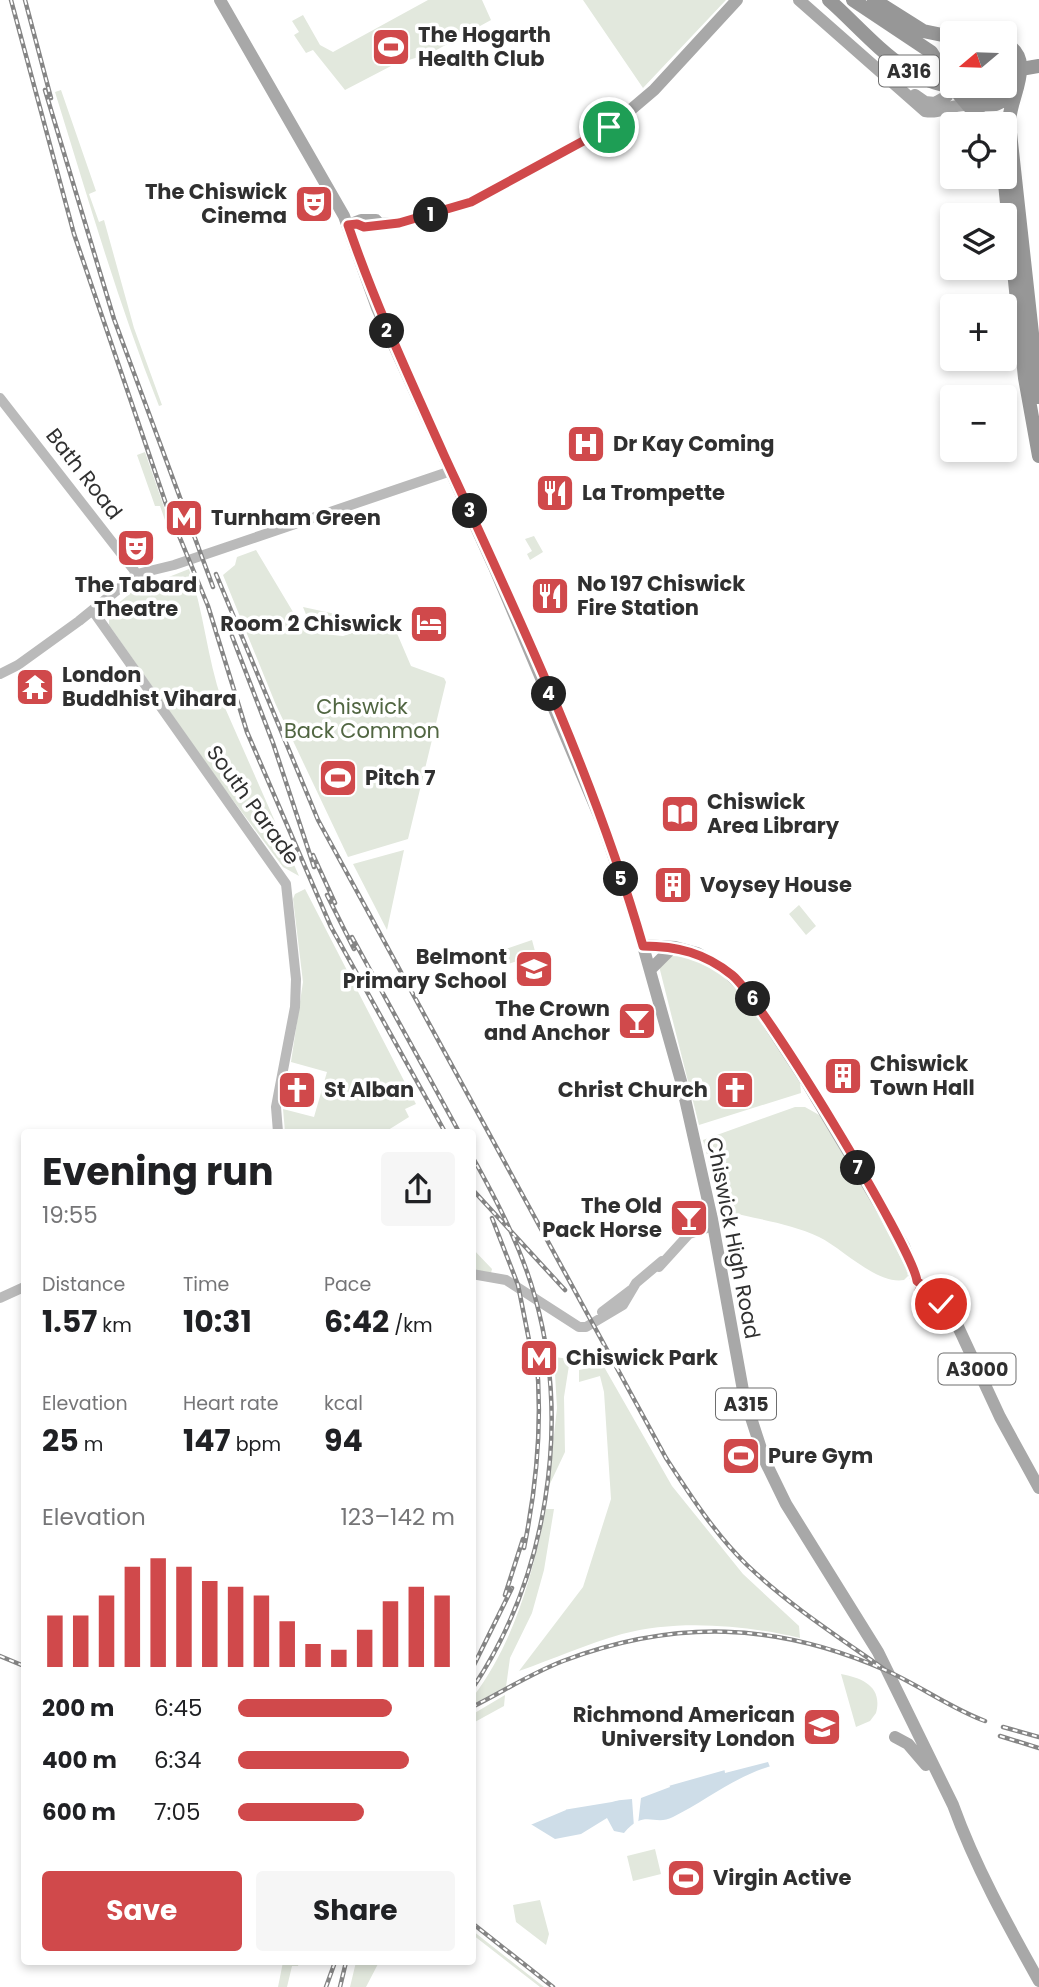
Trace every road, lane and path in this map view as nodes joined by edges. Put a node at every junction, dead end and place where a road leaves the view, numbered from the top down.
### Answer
1 (220, 0) edge
2 (737, 0) edge
3 (800, 0) edge
4 (829, 0) edge
5 (853, 0) edge
6 (874, 0) edge
7 (940, 35) edge
8 (1017, 53) edge
9 (1017, 57) edge
10 (1039, 58) edge
11 (940, 65) edge
12 (1039, 66) edge
13 (1017, 70) edge
14 (1039, 73) edge
15 (888, 78) junction
16 (940, 85) edge
17 (1017, 85) edge
18 (1017, 88) edge
19 (944, 98) edge
20 (962, 98) edge
21 (1004, 98) edge
22 (1014, 98) edge
23 (967, 105) junction
24 (974, 112) edge
25 (1006, 189) edge
26 (352, 225) junction
27 (1039, 397) edge
28 (0, 398) edge
29 (1039, 456) edge
30 (452, 471) junction
31 (137, 574) junction
32 (93, 611) junction
33 (0, 674) edge
34 (643, 946) junction
35 (673, 947) junction
36 (650, 970) junction
37 (278, 1129) edge
38 (713, 1226) junction
39 (476, 1275) edge
40 (21, 1288) edge
41 (0, 1298) edge
42 (1039, 1488) edge
43 (895, 1696) junction
44 (895, 1737) dead end
45 (926, 1765) junction
46 (959, 1824) junction
47 (1039, 1981) edge

1 - 26 main road, Chiswick High Road / A315
2 - 26 main road
3 - 15 main road, A316
4 - 16 highway, A316
5 - 11 highway
6 - 7 highway
8 - 10 highway
9 - 17 highway
12 - 13 highway
14 - 18 highway
15 - 19 main road, A316
15 - 23 main road, A316
20 - 23 highway
21 - 23 highway
22 - 27 highway
23 - 24 highway
25 - 29 highway
26 - 30 main road, Chiswick High Road / A315
28 - 31 main road, Bath Road
30 - 31 main road
30 - 34 main road, Chiswick High Road / A315
31 - 32 main road
32 - 33 main road
32 - 37 main road, South Parade
34 - 35 main road, A3000
34 - 36 main road, Chiswick High Road / A315
35 - 36 main road
35 - 42 main road, A3000
36 - 38 main road, Chiswick High Road / A315
38 - 39 main road
38 - 43 main road, Chiswick High Road / A315
40 - 41 main road
43 - 45 main road, Chiswick High Road / A315
43 - 46 main road, Chiswick High Road / A315
44 - 45 main road
45 - 46 main road, Chiswick High Road / A315
46 - 47 main road, Chiswick High Road / A315

